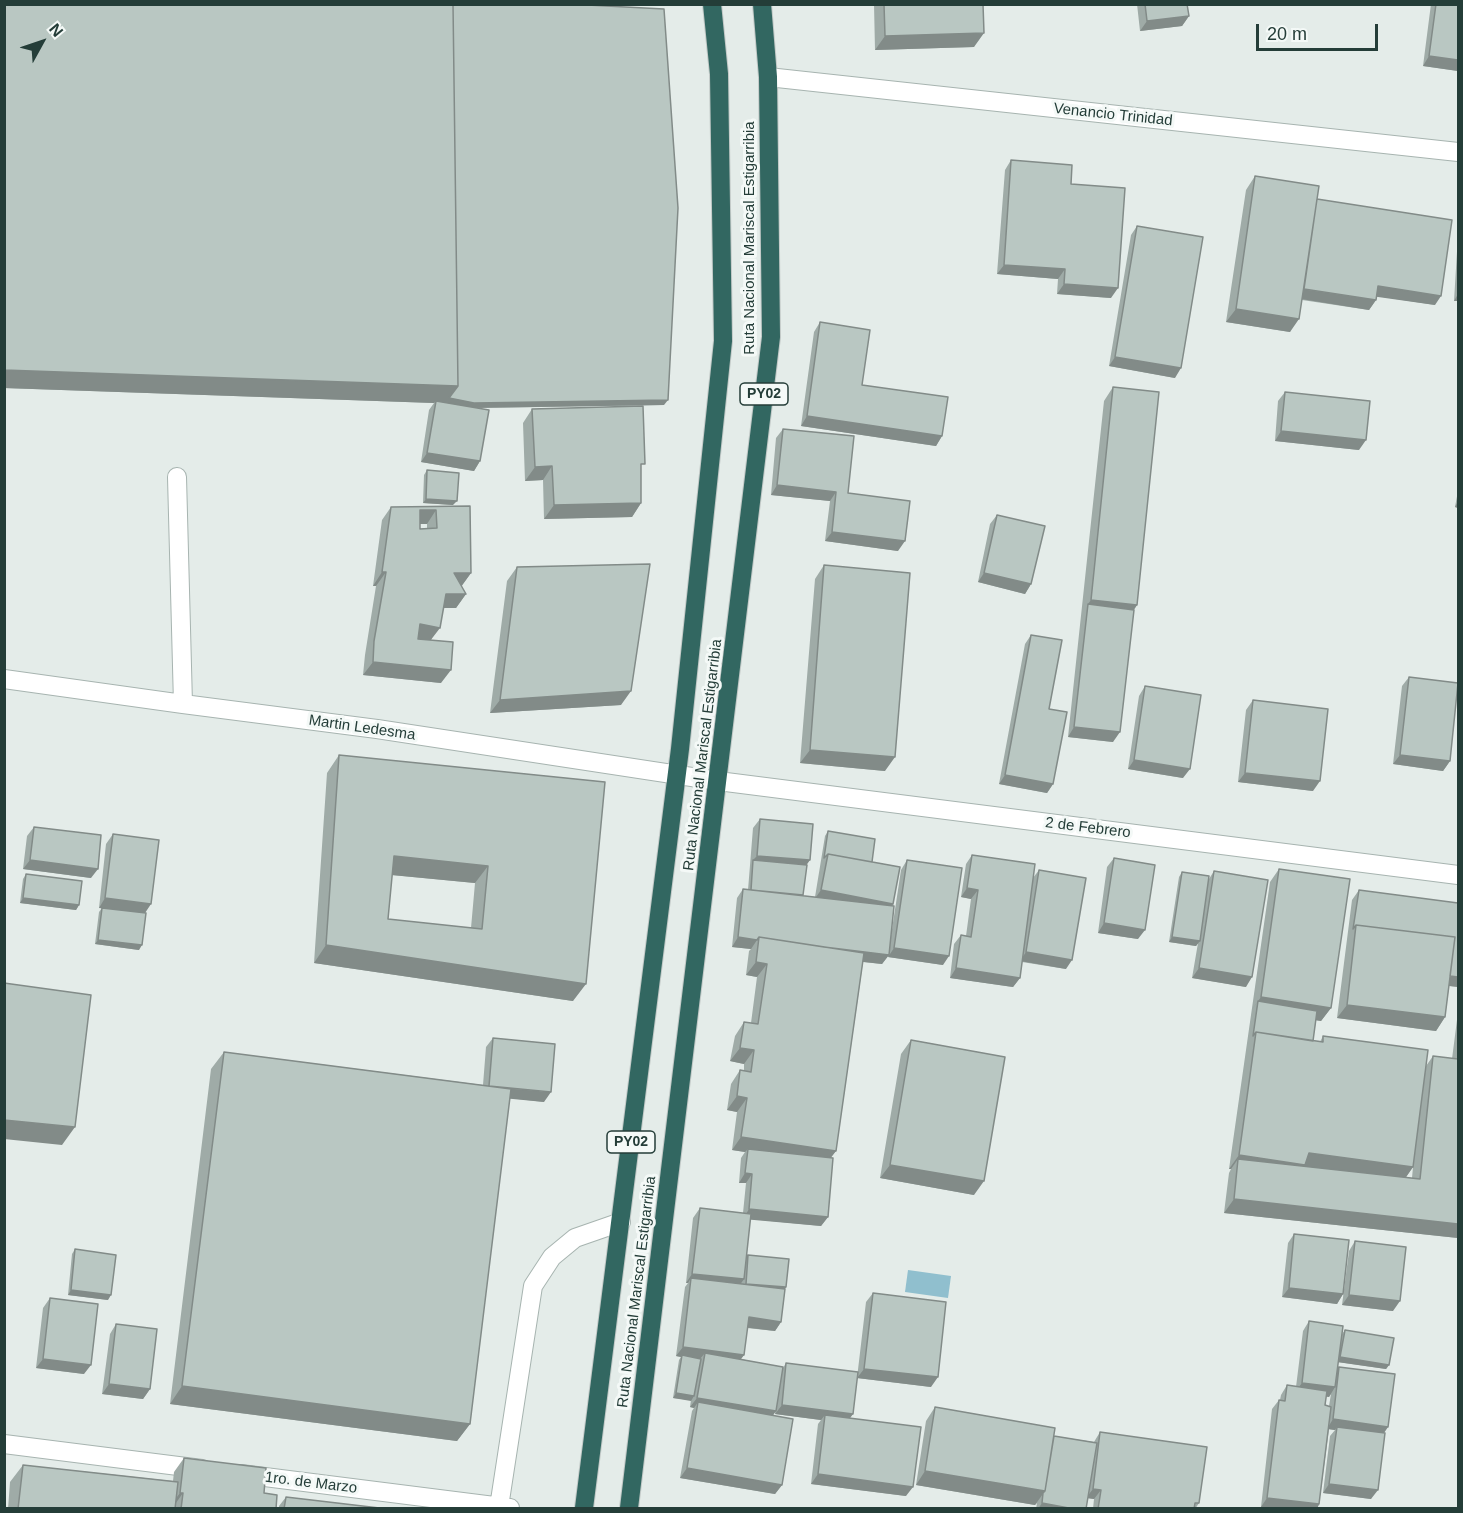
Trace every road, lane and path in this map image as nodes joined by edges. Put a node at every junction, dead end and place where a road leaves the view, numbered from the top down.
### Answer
1 (712, 4) edge
2 (762, 4) edge
3 (768, 77) junction
4 (1458, 152) edge
5 (177, 477) dead end
6 (4, 679) edge
7 (183, 705) junction
8 (677, 775) junction
9 (718, 781) junction
10 (1458, 875) edge
11 (621, 1222) junction
12 (4, 1444) edge
13 (505, 1508) edge
14 (584, 1509) edge
15 (629, 1509) edge

1 - 8 highway, Ruta Nacional Mariscal Estigarribia / PY02
2 - 3 highway, Ruta Nacional Mariscal Estigarribia / PY02
3 - 4 street, Venancio Trinidad
3 - 9 highway, Ruta Nacional Mariscal Estigarribia / PY02
5 - 7 street
6 - 7 street, Martin Ledesma
7 - 8 street, Martin Ledesma
8 - 9 street, Martin Ledesma
8 - 11 highway, Ruta Nacional Mariscal Estigarribia / PY02
9 - 10 street, 2 de Febrero
9 - 15 highway, Ruta Nacional Mariscal Estigarribia / PY02
11 - 13 street
11 - 14 highway, Ruta Nacional Mariscal Estigarribia / PY02
12 - 13 street, 1ro. de Marzo

